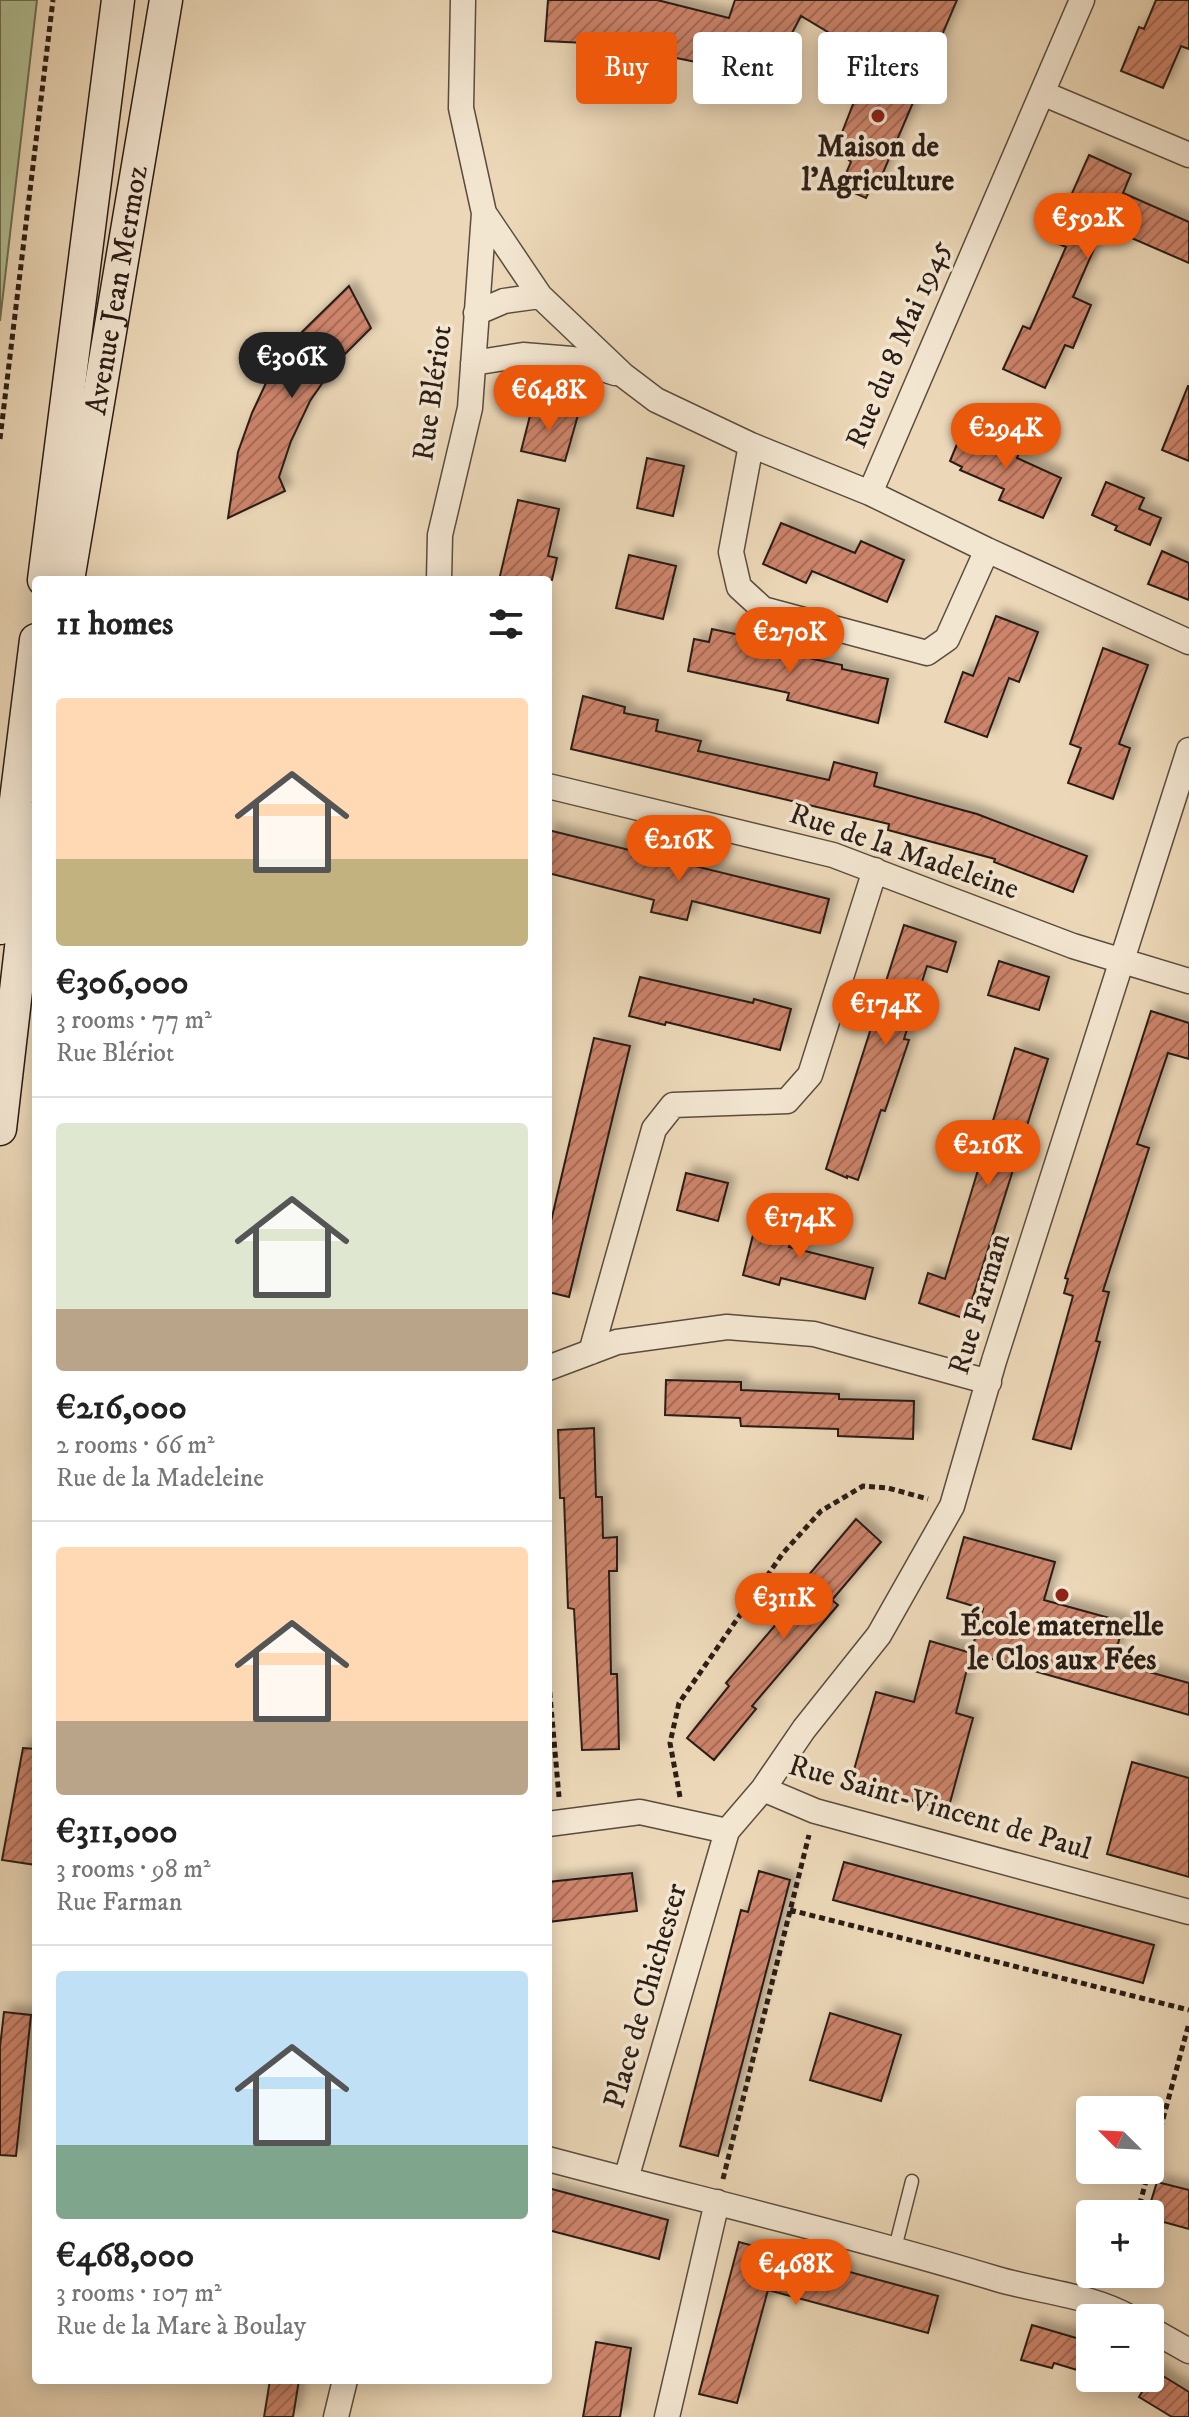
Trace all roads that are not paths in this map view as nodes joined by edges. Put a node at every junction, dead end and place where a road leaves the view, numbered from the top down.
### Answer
1 (118, 0) edge
2 (166, 0) edge
3 (463, 0) edge
4 (1082, 0) edge
5 (1042, 93) junction
6 (1189, 155) edge
7 (484, 213) junction
8 (540, 296) junction
9 (476, 313) junction
10 (473, 363) junction
11 (623, 375) junction
12 (751, 445) junction
13 (870, 493) junction
14 (987, 550) junction
15 (45, 576) edge
16 (69, 576) edge
17 (439, 576) edge
18 (1189, 642) edge
19 (32, 672) edge
20 (1189, 750) edge
21 (552, 787) edge
22 (32, 853) edge
23 (875, 870) junction
24 (0, 928) edge
25 (1123, 961) junction
26 (1189, 981) edge
27 (0, 1129) edge
28 (591, 1352) junction
29 (552, 1367) edge
30 (989, 1382) junction
31 (763, 1789) junction
32 (554, 1823) edge
33 (727, 1831) junction
34 (1189, 1912) edge
35 (552, 2160) edge
36 (626, 2179) junction
37 (912, 2181) dead end
38 (717, 2202) junction
39 (895, 2248) junction
40 (1100, 2304) edge
41 (1164, 2337) edge
42 (1189, 2351) edge
43 (344, 2384) edge
44 (673, 2416) edge
45 (336, 2417) edge

1 - 15 main road, Avenue Jean Mermoz
2 - 16 main road, Avenue Jean Mermoz
3 - 7 street
4 - 5 street, Rue du 8 Mai 1945
5 - 6 street
5 - 13 street, Rue du 8 Mai 1945
7 - 8 street
7 - 9 street, Rue Blériot
8 - 9 street
8 - 11 street
9 - 10 street, Rue Blériot
10 - 11 street
10 - 17 street, Rue Blériot
11 - 12 street
12 - 13 street
12 - 14 street
13 - 14 street
14 - 18 street
19 - 24 main road
20 - 25 street, Rue Farman
21 - 23 street, Rue de la Madeleine
22 - 27 main road
23 - 25 street, Rue de la Madeleine
23 - 28 street
25 - 26 street, Rue de la Madeleine
25 - 30 street, Rue Farman
28 - 29 street
28 - 30 street
30 - 31 street, Rue Farman
31 - 33 street, Rue Saint-Vincent de Paul
31 - 34 street, Rue Saint-Vincent de Paul
32 - 33 street
33 - 36 street, Place de Chichester
35 - 36 street
36 - 38 street
37 - 39 lane
38 - 39 street
38 - 44 street
39 - 40 street
41 - 42 street
43 - 45 street

